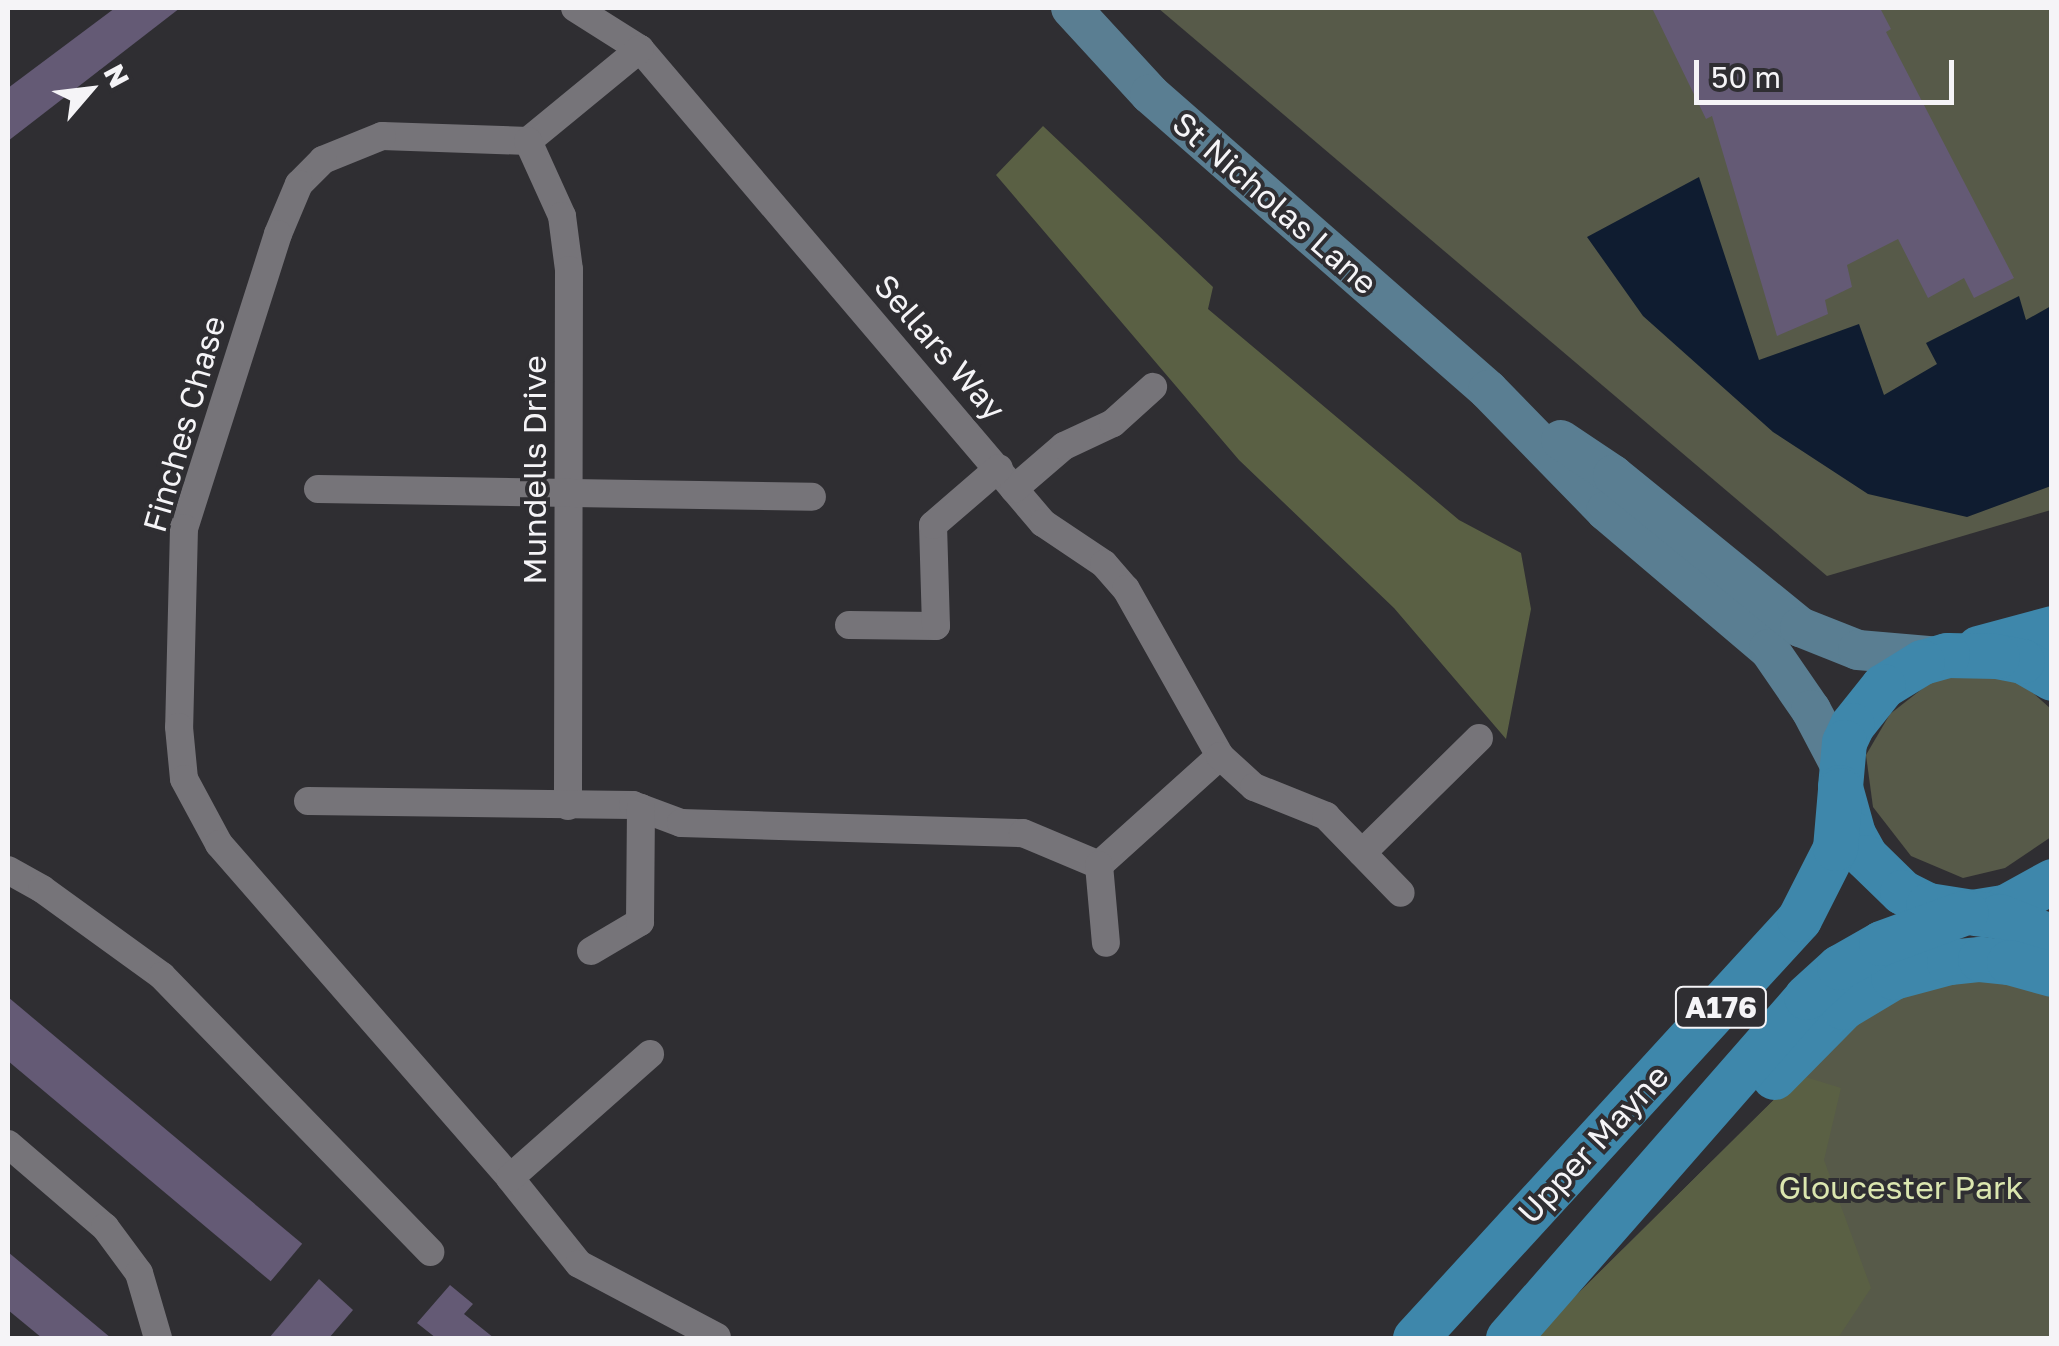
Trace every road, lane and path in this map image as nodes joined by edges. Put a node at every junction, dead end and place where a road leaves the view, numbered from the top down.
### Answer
1 (575, 8) edge
2 (1072, 8) edge
3 (640, 49) junction
4 (528, 141) junction
5 (1153, 387) dead end
6 (1488, 390) junction
7 (1007, 479) junction
8 (318, 488) dead end
9 (569, 495) junction
10 (812, 498) dead end
11 (849, 625) dead end
12 (2052, 628) edge
13 (1944, 656) junction
14 (2052, 678) edge
15 (1479, 738) dead end
16 (1220, 756) junction
17 (1840, 778) junction
18 (308, 801) dead end
19 (568, 806) junction
20 (641, 808) junction
21 (1362, 853) junction
22 (1099, 864) junction
23 (8, 870) edge
24 (2052, 882) edge
25 (1400, 893) dead end
26 (1969, 912) junction
27 (2052, 937) edge
28 (1106, 943) dead end
29 (591, 952) dead end
30 (2052, 974) edge
31 (650, 1054) dead end
32 (8, 1144) edge
33 (510, 1178) junction
34 (1628, 1200) junction
35 (430, 1252) dead end
36 (717, 1337) edge
37 (158, 1338) edge
38 (1415, 1338) edge
39 (1508, 1338) edge

1 - 3 street, Sellars Way
2 - 6 main road, St Nicholas Lane
3 - 4 street
3 - 7 street, Sellars Way
4 - 9 street, Mundells Drive
4 - 33 street, Finches Chase
5 - 7 street
6 - 13 main road, St Nicholas Lane
6 - 17 main road, St Nicholas Lane
7 - 11 street
7 - 16 street, Sellars Way
8 - 9 street
9 - 10 street
9 - 19 street, Mundells Drive
12 - 13 main road, A176
13 - 14 main road, A176
13 - 17 main road, A176
15 - 21 street
16 - 21 street, Sellars Way
16 - 22 street
17 - 26 main road
17 - 38 main road, Upper Mayne / A176
18 - 19 street
19 - 20 street
20 - 22 street
20 - 29 street
21 - 25 street, Sellars Way
22 - 28 street
23 - 35 street
24 - 26 main road, A176
26 - 27 main road
26 - 34 main road, Upper Mayne / A176
30 - 34 main road
31 - 33 street
32 - 37 street
33 - 36 street, Finches Chase
34 - 39 main road, Upper Mayne / A176

